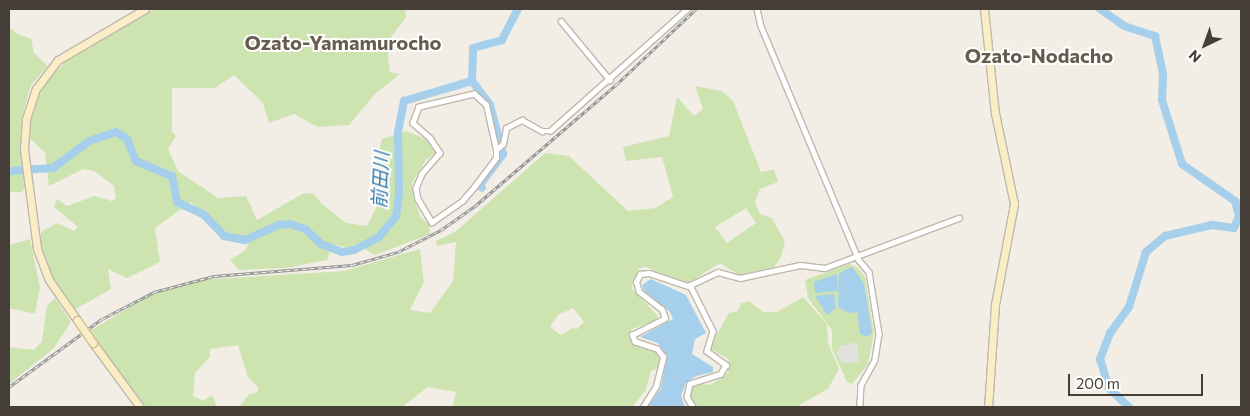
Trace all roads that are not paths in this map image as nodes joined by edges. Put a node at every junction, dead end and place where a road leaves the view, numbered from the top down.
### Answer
1 (145, 9) edge
2 (687, 9) edge
3 (757, 9) edge
4 (984, 9) edge
5 (561, 21) dead end
6 (610, 80) junction
7 (499, 148) junction
8 (959, 218) dead end
9 (857, 255) junction
10 (690, 284) junction
11 (140, 407) edge
12 (643, 407) edge
13 (693, 407) edge
14 (860, 407) edge
15 (988, 407) edge

1 - 11 street, bridge
2 - 6 street
3 - 9 street
4 - 15 street
5 - 6 street
6 - 7 street
7 - 7 street
8 - 9 street
9 - 10 street
9 - 14 street
10 - 12 street
10 - 13 street

